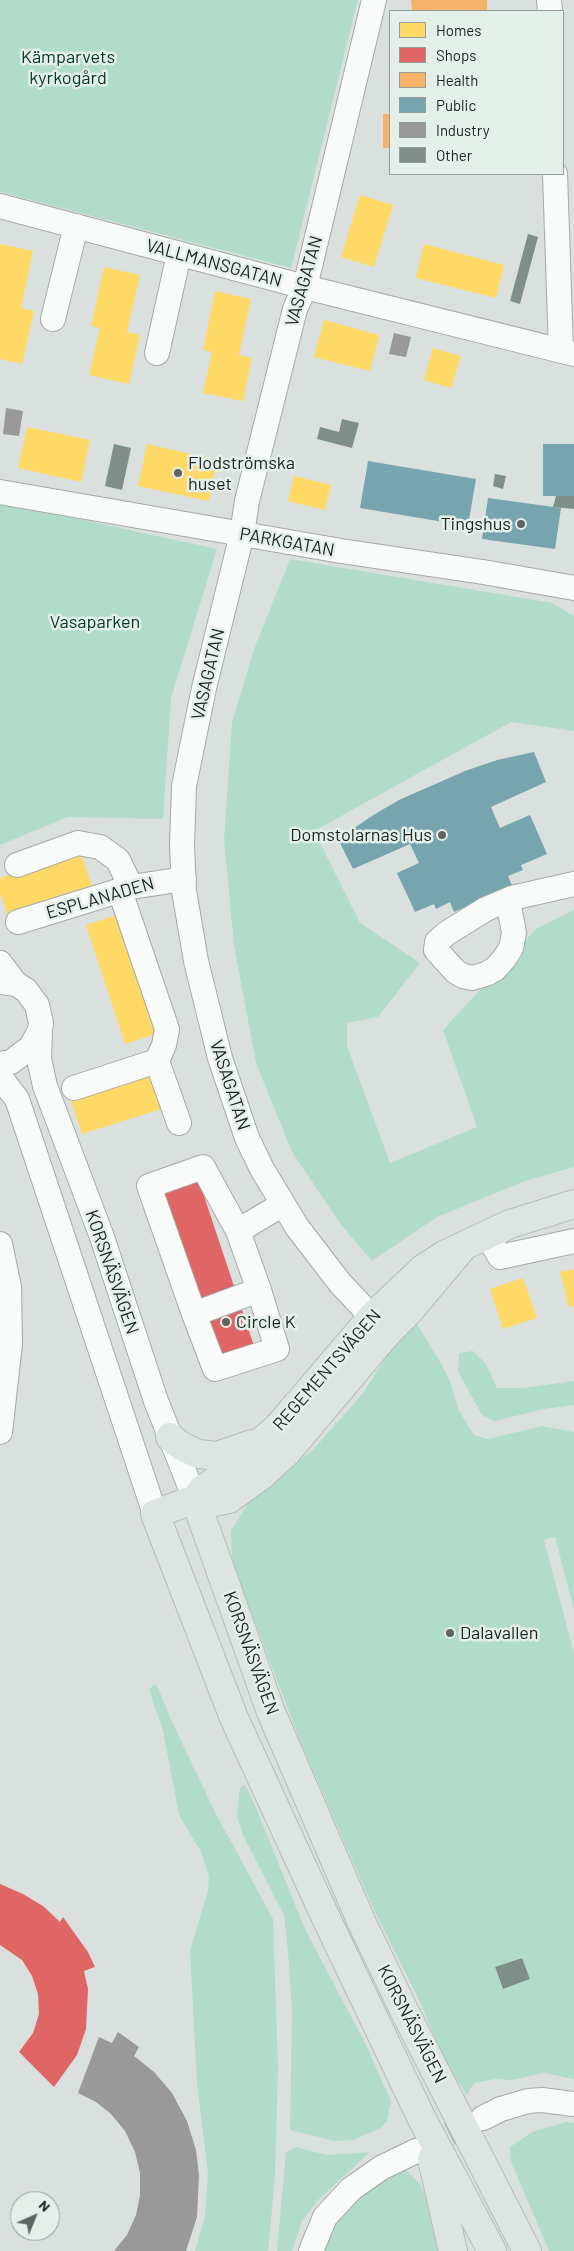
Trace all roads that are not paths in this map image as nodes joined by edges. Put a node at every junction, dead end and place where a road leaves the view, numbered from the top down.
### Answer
1 (374, 0) edge
2 (555, 175) edge
3 (0, 206) edge
4 (76, 226) junction
5 (180, 254) junction
6 (305, 287) junction
7 (53, 319) dead end
8 (567, 352) edge
9 (157, 353) dead end
10 (0, 492) edge
11 (242, 534) junction
12 (571, 582) edge
13 (17, 865) dead end
14 (184, 879) junction
15 (574, 884) edge
16 (125, 889) junction
17 (508, 900) dead end
18 (18, 922) dead end
19 (0, 962) edge
20 (8, 983) edge
21 (40, 1030) junction
22 (157, 1061) junction
23 (0, 1064) edge
24 (0, 1077) edge
25 (74, 1088) dead end
26 (179, 1123) dead end
27 (283, 1204) junction
28 (574, 1204) edge
29 (238, 1231) junction
30 (475, 1241) junction
31 (574, 1241) edge
32 (0, 1244) edge
33 (258, 1290) junction
34 (194, 1314) junction
35 (380, 1324) junction
36 (0, 1432) edge
37 (170, 1437) junction
38 (263, 1440) junction
39 (195, 1499) junction
40 (229, 1500) junction
41 (155, 1514) junction
42 (215, 1555) junction
43 (574, 2104) edge
44 (421, 2117) junction
45 (483, 2118) tunnel mouth
46 (416, 2151) tunnel mouth
47 (311, 2251) edge
48 (453, 2251) edge
49 (492, 2251) edge
50 (526, 2251) edge

1 - 6 street, VASAGATAN
2 - 8 street
3 - 4 street, VALLMANSGATAN
4 - 5 street, VALLMANSGATAN
4 - 7 street
5 - 6 street, VALLMANSGATAN
5 - 9 street
6 - 8 street, VALLMANSGATAN
6 - 11 street, VASAGATAN
10 - 11 street, PARKGATAN
11 - 12 street, PARKGATAN
11 - 14 street, VASAGATAN
13 - 16 street
14 - 16 street, ESPLANADEN
14 - 27 street, VASAGATAN
15 - 17 street
16 - 18 street, ESPLANADEN
16 - 22 street
19 - 20 street
20 - 21 street, KORSNÄSVÄGEN
21 - 23 street
21 - 37 street, KORSNÄSVÄGEN
22 - 25 street
22 - 26 street
24 - 41 street, KORSNÄSVÄGEN
27 - 29 street
27 - 35 street, VASAGATAN
28 - 30 main road, REGEMENTSVÄGEN
29 - 33 street
29 - 34 street
30 - 31 street
30 - 35 main road, REGEMENTSVÄGEN
32 - 36 street
33 - 34 street
33 - 34 street
35 - 38 main road, REGEMENTSVÄGEN
35 - 40 main road, REGEMENTSVÄGEN
37 - 38 main road
37 - 39 street, KORSNÄSVÄGEN
38 - 39 main road, REGEMENTSVÄGEN
39 - 40 main road
39 - 41 main road
39 - 42 main road, KORSNÄSVÄGEN
40 - 42 main road
41 - 44 main road, KORSNÄSVÄGEN
42 - 50 main road, KORSNÄSVÄGEN
43 - 45 street
44 - 48 main road
44 - 49 main road, KORSNÄSVÄGEN
46 - 47 street

